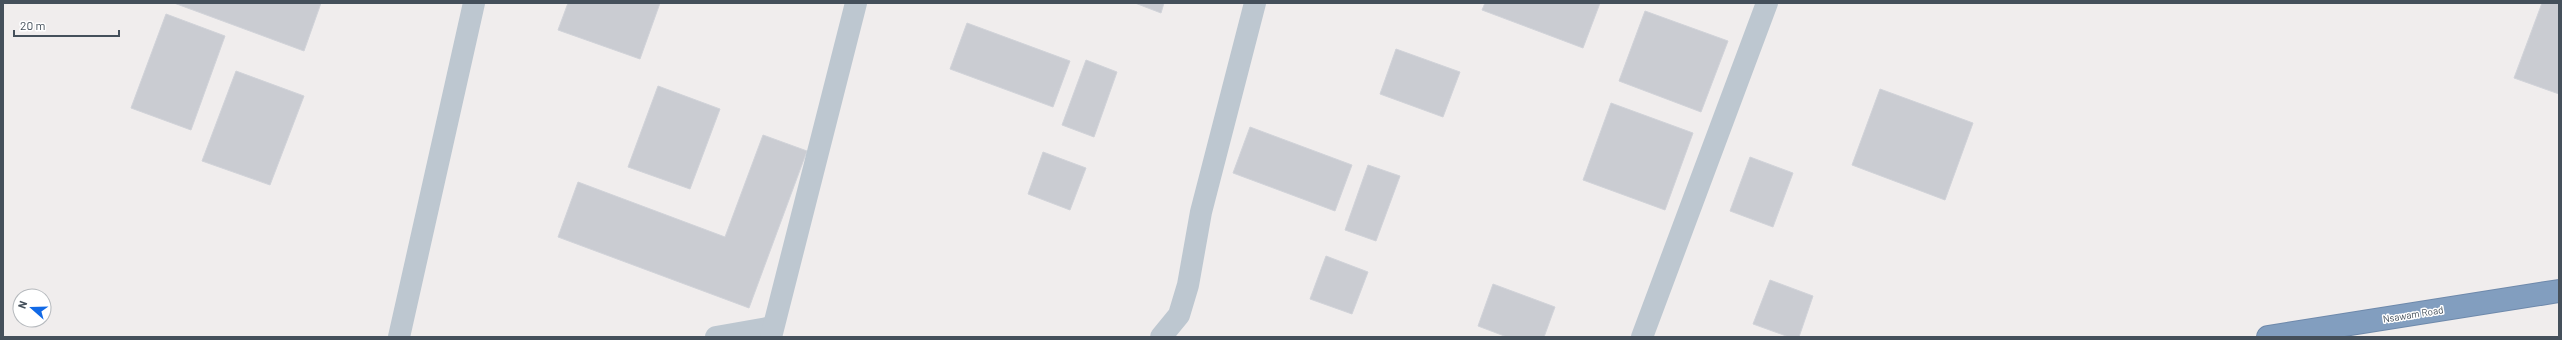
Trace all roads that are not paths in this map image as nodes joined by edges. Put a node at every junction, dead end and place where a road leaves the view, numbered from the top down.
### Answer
1 (474, 3) edge
2 (856, 3) edge
3 (1255, 3) edge
4 (1767, 3) edge
5 (2559, 291) edge
6 (772, 332) edge
7 (399, 337) edge
8 (716, 337) edge
9 (1161, 337) edge
10 (1642, 337) edge
11 (2268, 337) edge

1 - 7 street
2 - 6 street
3 - 9 street
4 - 10 street
5 - 11 highway, Nsawam Road
6 - 8 street

